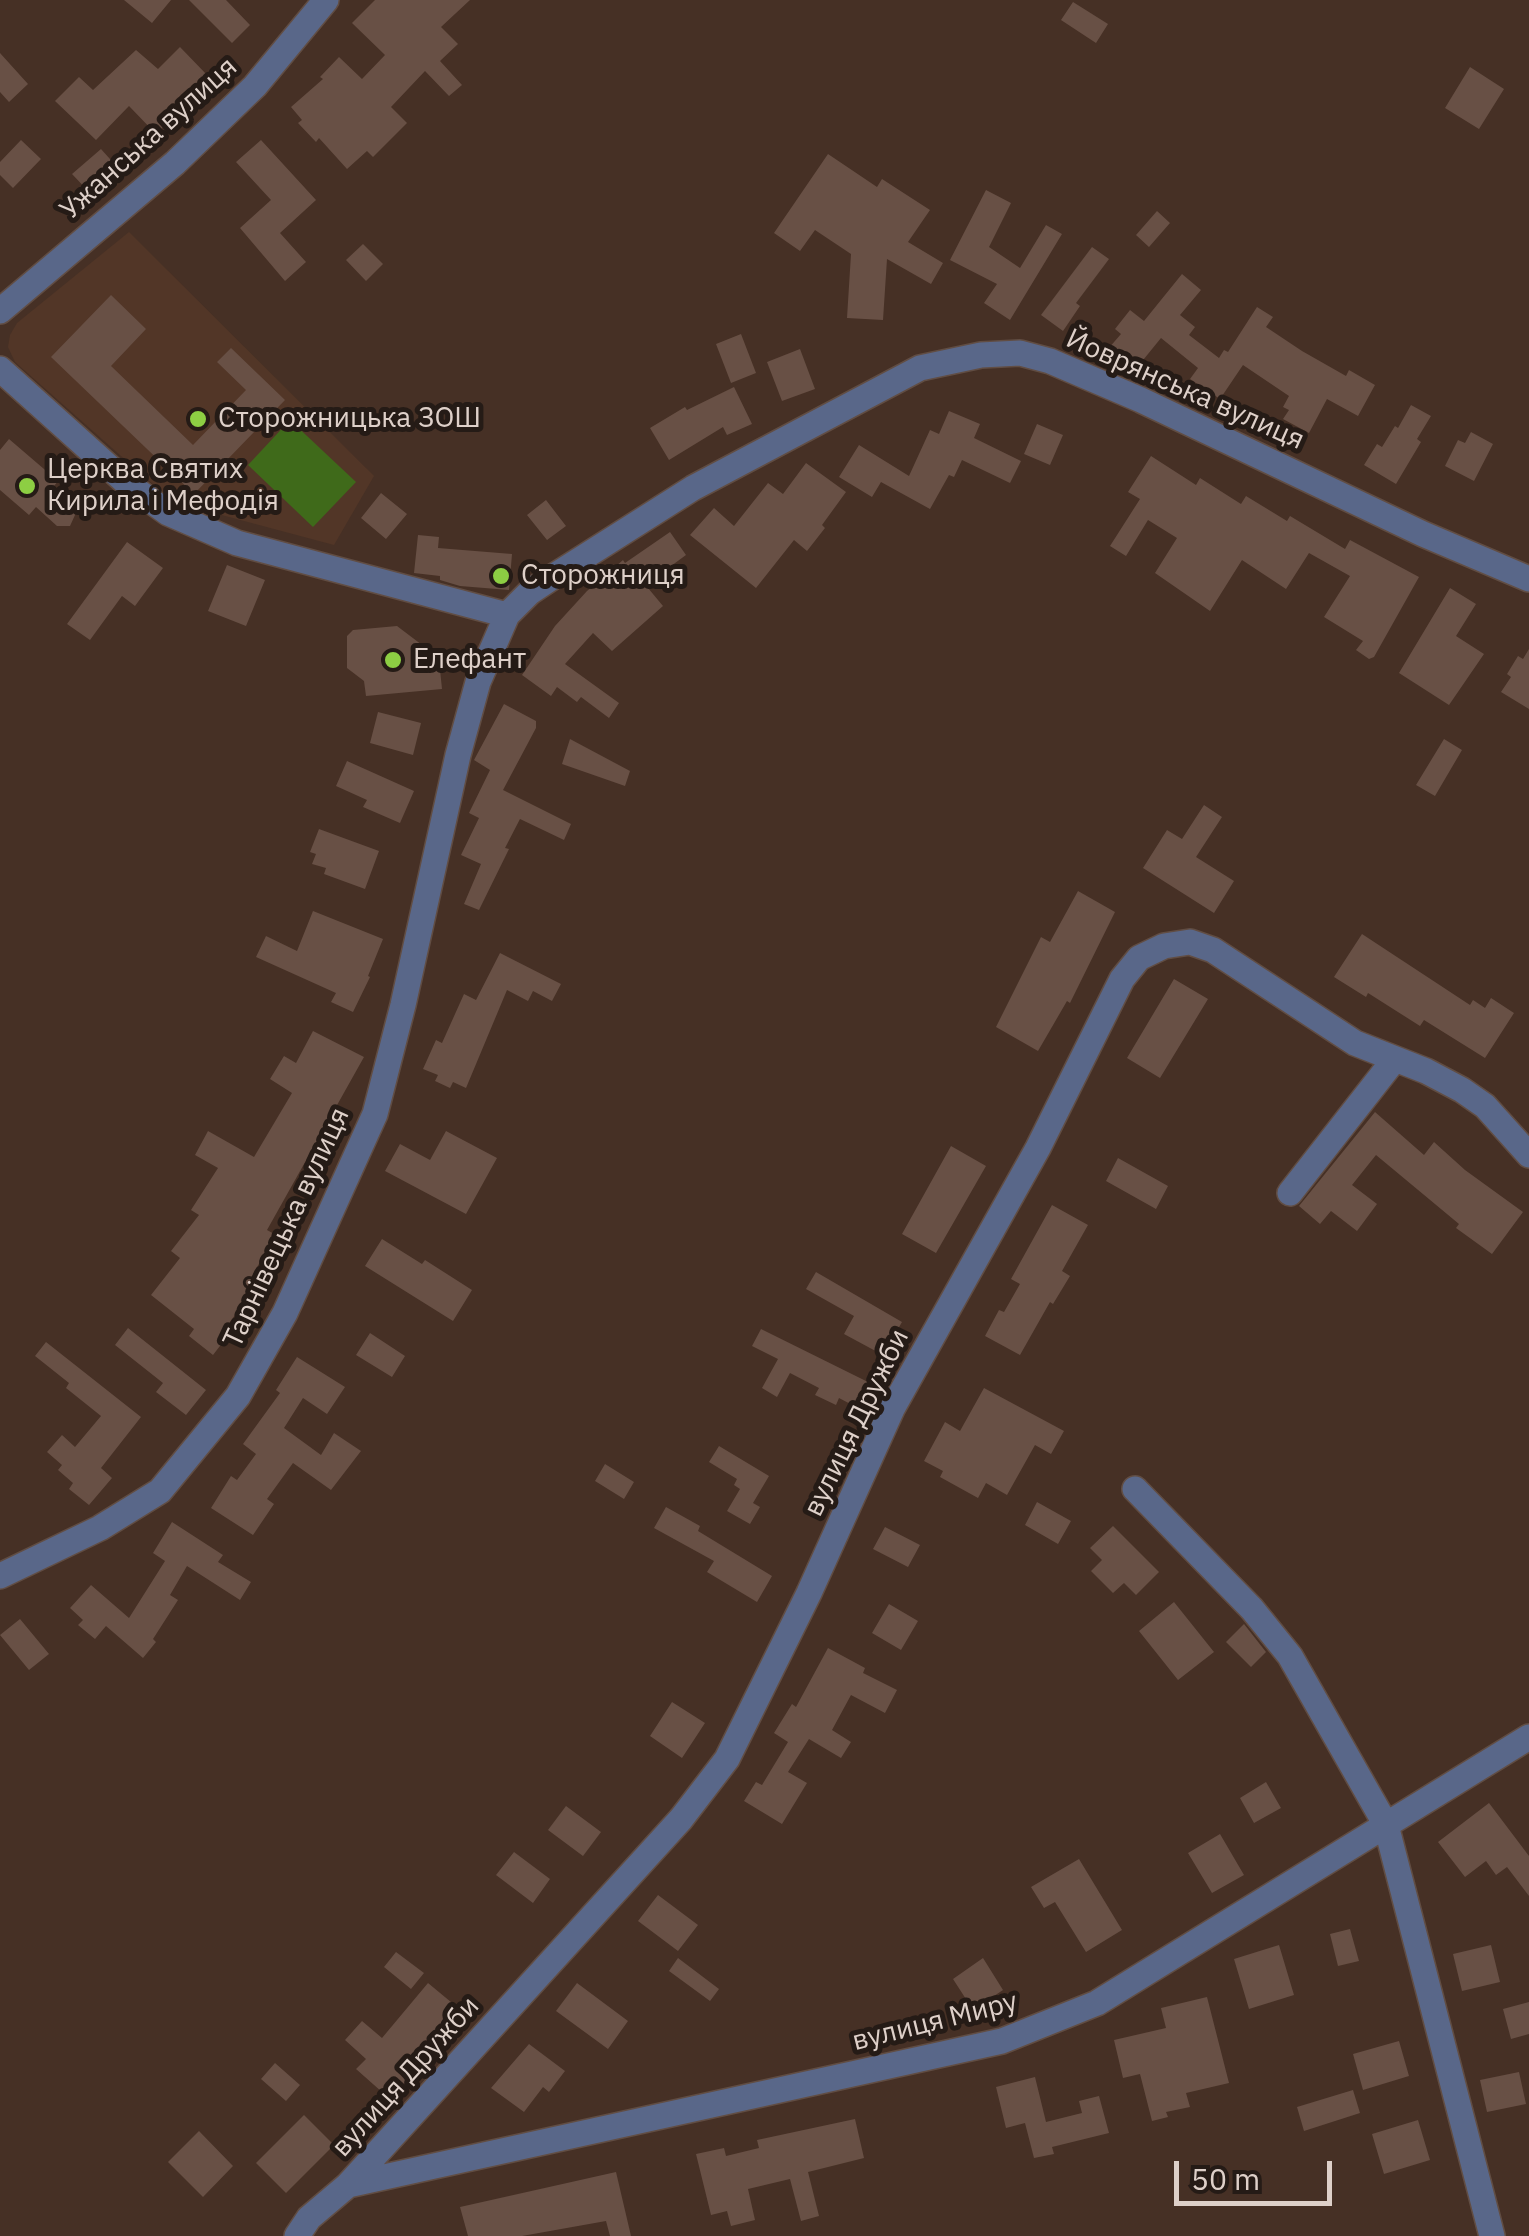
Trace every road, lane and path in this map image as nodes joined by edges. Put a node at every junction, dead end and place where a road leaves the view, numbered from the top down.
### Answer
1 (326, 0) edge
2 (0, 312) edge
3 (0, 369) edge
4 (1529, 579) edge
5 (507, 615) junction
6 (1394, 1060) junction
7 (1529, 1155) edge
8 (1290, 1193) dead end
9 (1135, 1489) dead end
10 (0, 1576) edge
11 (1529, 1737) edge
12 (1386, 1825) junction
13 (348, 2185) junction
14 (297, 2236) edge
15 (1492, 2236) edge

1 - 2 street, Ужанська вулиця
3 - 5 street
4 - 5 street, Йоврянська вулиця
5 - 10 street, Тарнівецька вулиця
6 - 7 street, вулиця Дружби
6 - 8 street
6 - 13 street, вулиця Дружби
9 - 12 street
11 - 12 street, вулиця Миру
12 - 13 street, вулиця Миру
12 - 15 street
13 - 14 street, вулиця Дружби

